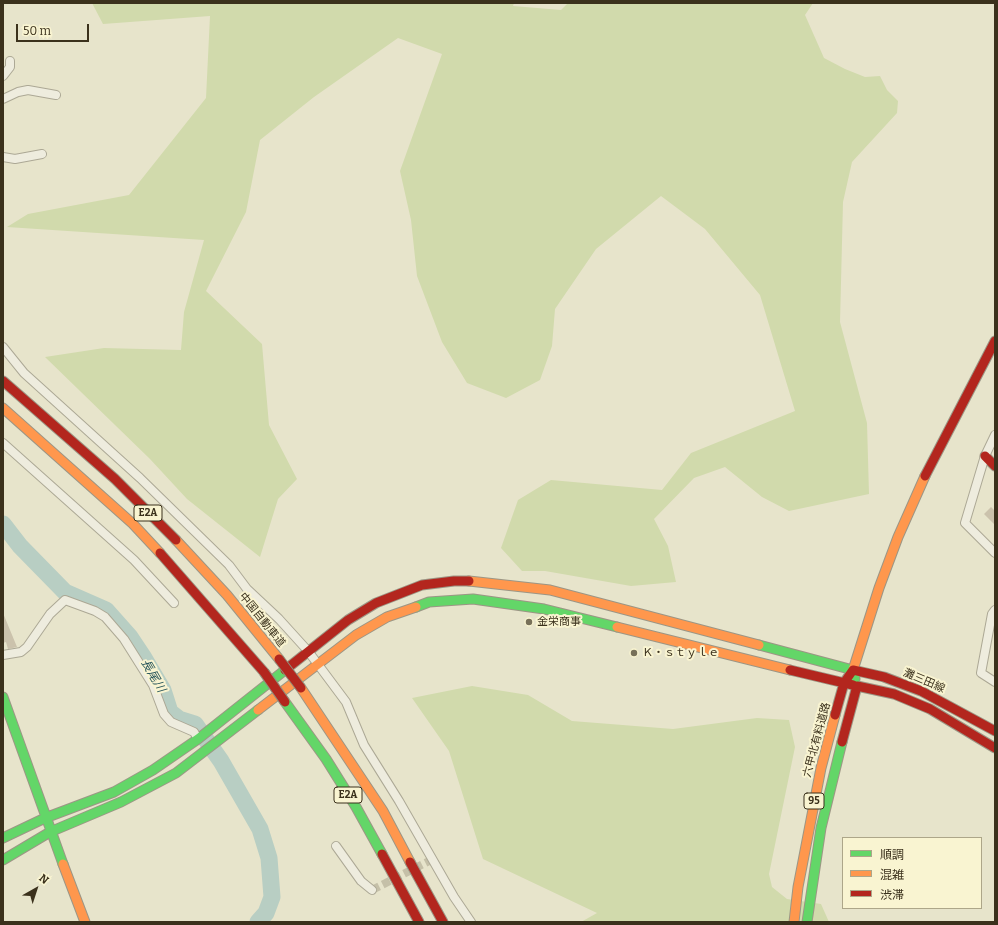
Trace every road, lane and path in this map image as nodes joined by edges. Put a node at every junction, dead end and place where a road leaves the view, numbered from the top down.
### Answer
1 (10, 61) dead end
2 (3, 76) edge
3 (56, 94) dead end
4 (3, 99) edge
5 (42, 154) dead end
6 (3, 157) edge
7 (995, 341) edge
8 (3, 347) edge
9 (3, 380) edge
10 (3, 408) edge
11 (995, 434) edge
12 (3, 443) edge
13 (985, 456) junction
14 (995, 466) edge
15 (995, 553) edge
16 (174, 602) dead end
17 (995, 610) edge
18 (308, 651) junction
19 (3, 655) edge
20 (317, 664) junction
21 (853, 670) junction
22 (995, 682) edge
23 (844, 683) junction
24 (857, 686) junction
25 (3, 699) edge
26 (995, 731) edge
27 (198, 739) junction
28 (995, 748) edge
29 (383, 811) junction
30 (45, 818) junction
31 (50, 832) junction
32 (3, 838) edge
33 (336, 846) dead end
34 (3, 860) edge
35 (372, 890) dead end
36 (403, 892) junction
37 (85, 922) edge
38 (414, 922) edge
39 (419, 922) edge
40 (443, 922) edge
41 (453, 922) edge
42 (471, 922) edge
43 (794, 922) edge
44 (807, 922) edge

1 - 2 street
3 - 4 street
5 - 6 street
7 - 21 main road
8 - 18 street
9 - 29 main road, 中国自動車道 / E2A, bridge
10 - 36 main road, E2A, bridge
11 - 13 street
12 - 16 street
13 - 14 main road
13 - 15 street
17 - 22 street
18 - 20 street
18 - 21 main road, 灘三田線
18 - 27 main road, 灘三田線
19 - 27 street
20 - 23 main road, 灘三田線
20 - 31 main road, 灘三田線
20 - 42 street
21 - 23 main road, 95
21 - 24 main road
21 - 26 main road, 灘三田線
23 - 24 main road, 灘三田線
23 - 43 main road, 六甲北有料道路 / 95
24 - 28 main road, 灘三田線
24 - 44 main road, 95
25 - 30 main road
27 - 30 main road, 灘三田線
29 - 40 main road, 中国自動車道 / E2A
29 - 41 main road
30 - 31 main road
30 - 32 main road, 灘三田線
31 - 34 main road, 灘三田線
31 - 37 main road
33 - 35 street
36 - 38 main road
36 - 39 main road, E2A

